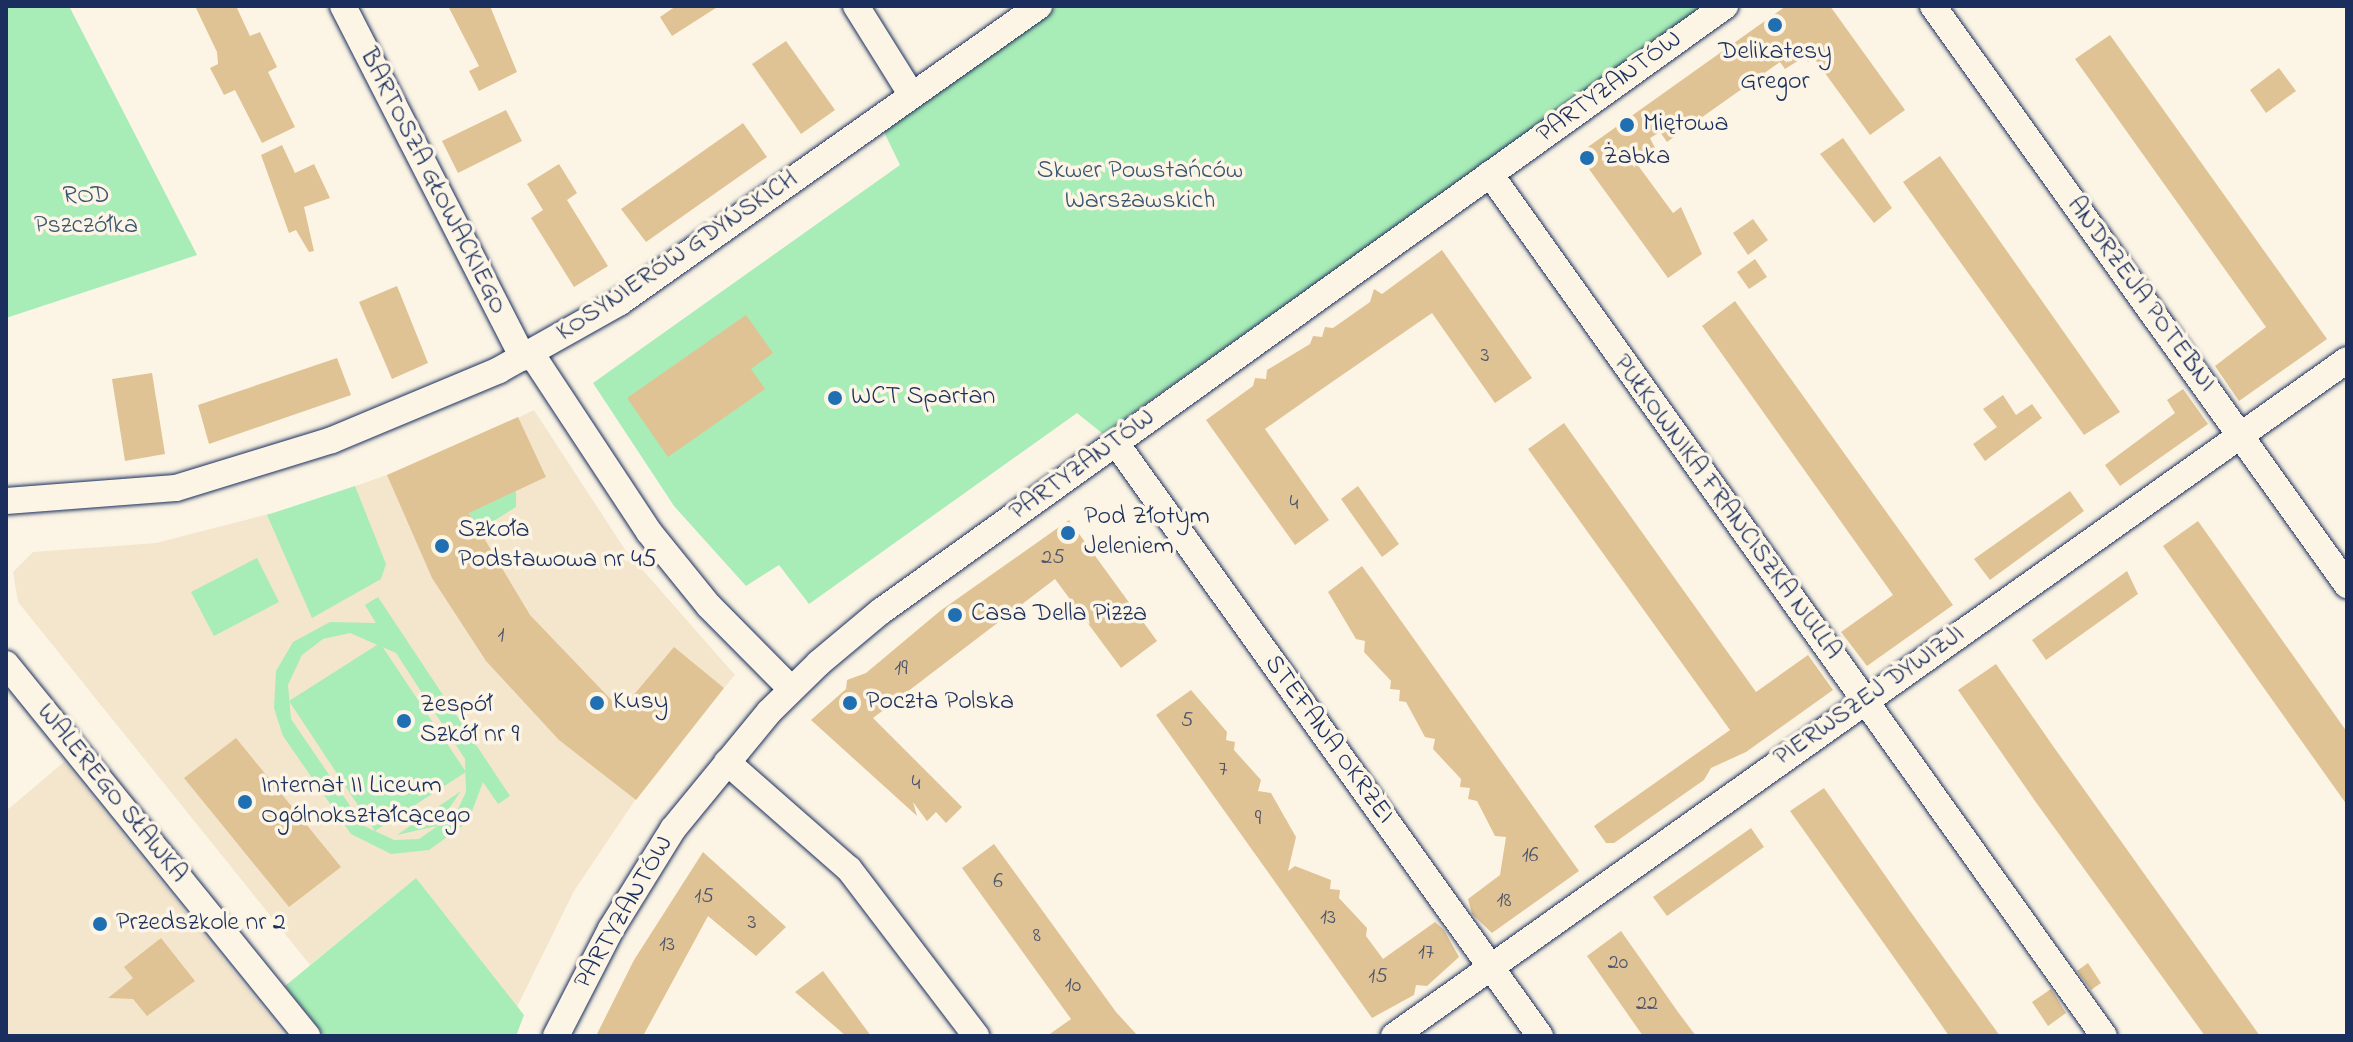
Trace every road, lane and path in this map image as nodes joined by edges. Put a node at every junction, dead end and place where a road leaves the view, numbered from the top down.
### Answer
1 (343, 6) edge
2 (856, 6) edge
3 (1039, 6) edge
4 (1725, 6) edge
5 (1933, 6) edge
6 (911, 94) junction
7 (1490, 174) junction
8 (527, 355) junction
9 (2347, 360) edge
10 (2241, 436) junction
11 (1116, 443) junction
12 (6, 501) edge
13 (2347, 585) edge
14 (6, 664) edge
15 (791, 689) junction
16 (1864, 701) junction
17 (727, 762) junction
18 (1493, 970) junction
19 (307, 1036) edge
20 (556, 1036) edge
21 (976, 1036) edge
22 (1394, 1036) edge
23 (1540, 1036) edge
24 (2104, 1036) edge

1 - 8 street, BARTOSZA GŁOWACKIEGO
2 - 6 street
3 - 6 street, KOSYNIERÓW GDYŃSKICH
4 - 7 street, PARTYZANTÓW
5 - 10 street, ANDRZEJA POTEBNI
6 - 8 street, KOSYNIERÓW GDYŃSKICH
7 - 11 street, PARTYZANTÓW
7 - 16 street, PUŁKOWNIKA FRANCISZKA NULLA
8 - 12 street, KOSYNIERÓW GDYŃSKICH
8 - 15 street, BARTOSZA GŁOWACKIEGO
9 - 10 street, PIERWSZEJ DYWIZJI
10 - 13 street, ANDRZEJA POTEBNI
10 - 16 street, PIERWSZEJ DYWIZJI
11 - 15 street, PARTYZANTÓW
11 - 18 street, STEFANA OKRZEI
14 - 19 street, WALEREGO SŁAWKA
15 - 17 street, PARTYZANTÓW
16 - 18 street, PIERWSZEJ DYWIZJI
16 - 24 street, PUŁKOWNIKA FRANCISZKA NULLA
17 - 20 street, PARTYZANTÓW
17 - 21 street
18 - 22 street, PIERWSZEJ DYWIZJI
18 - 23 street, STEFANA OKRZEI

